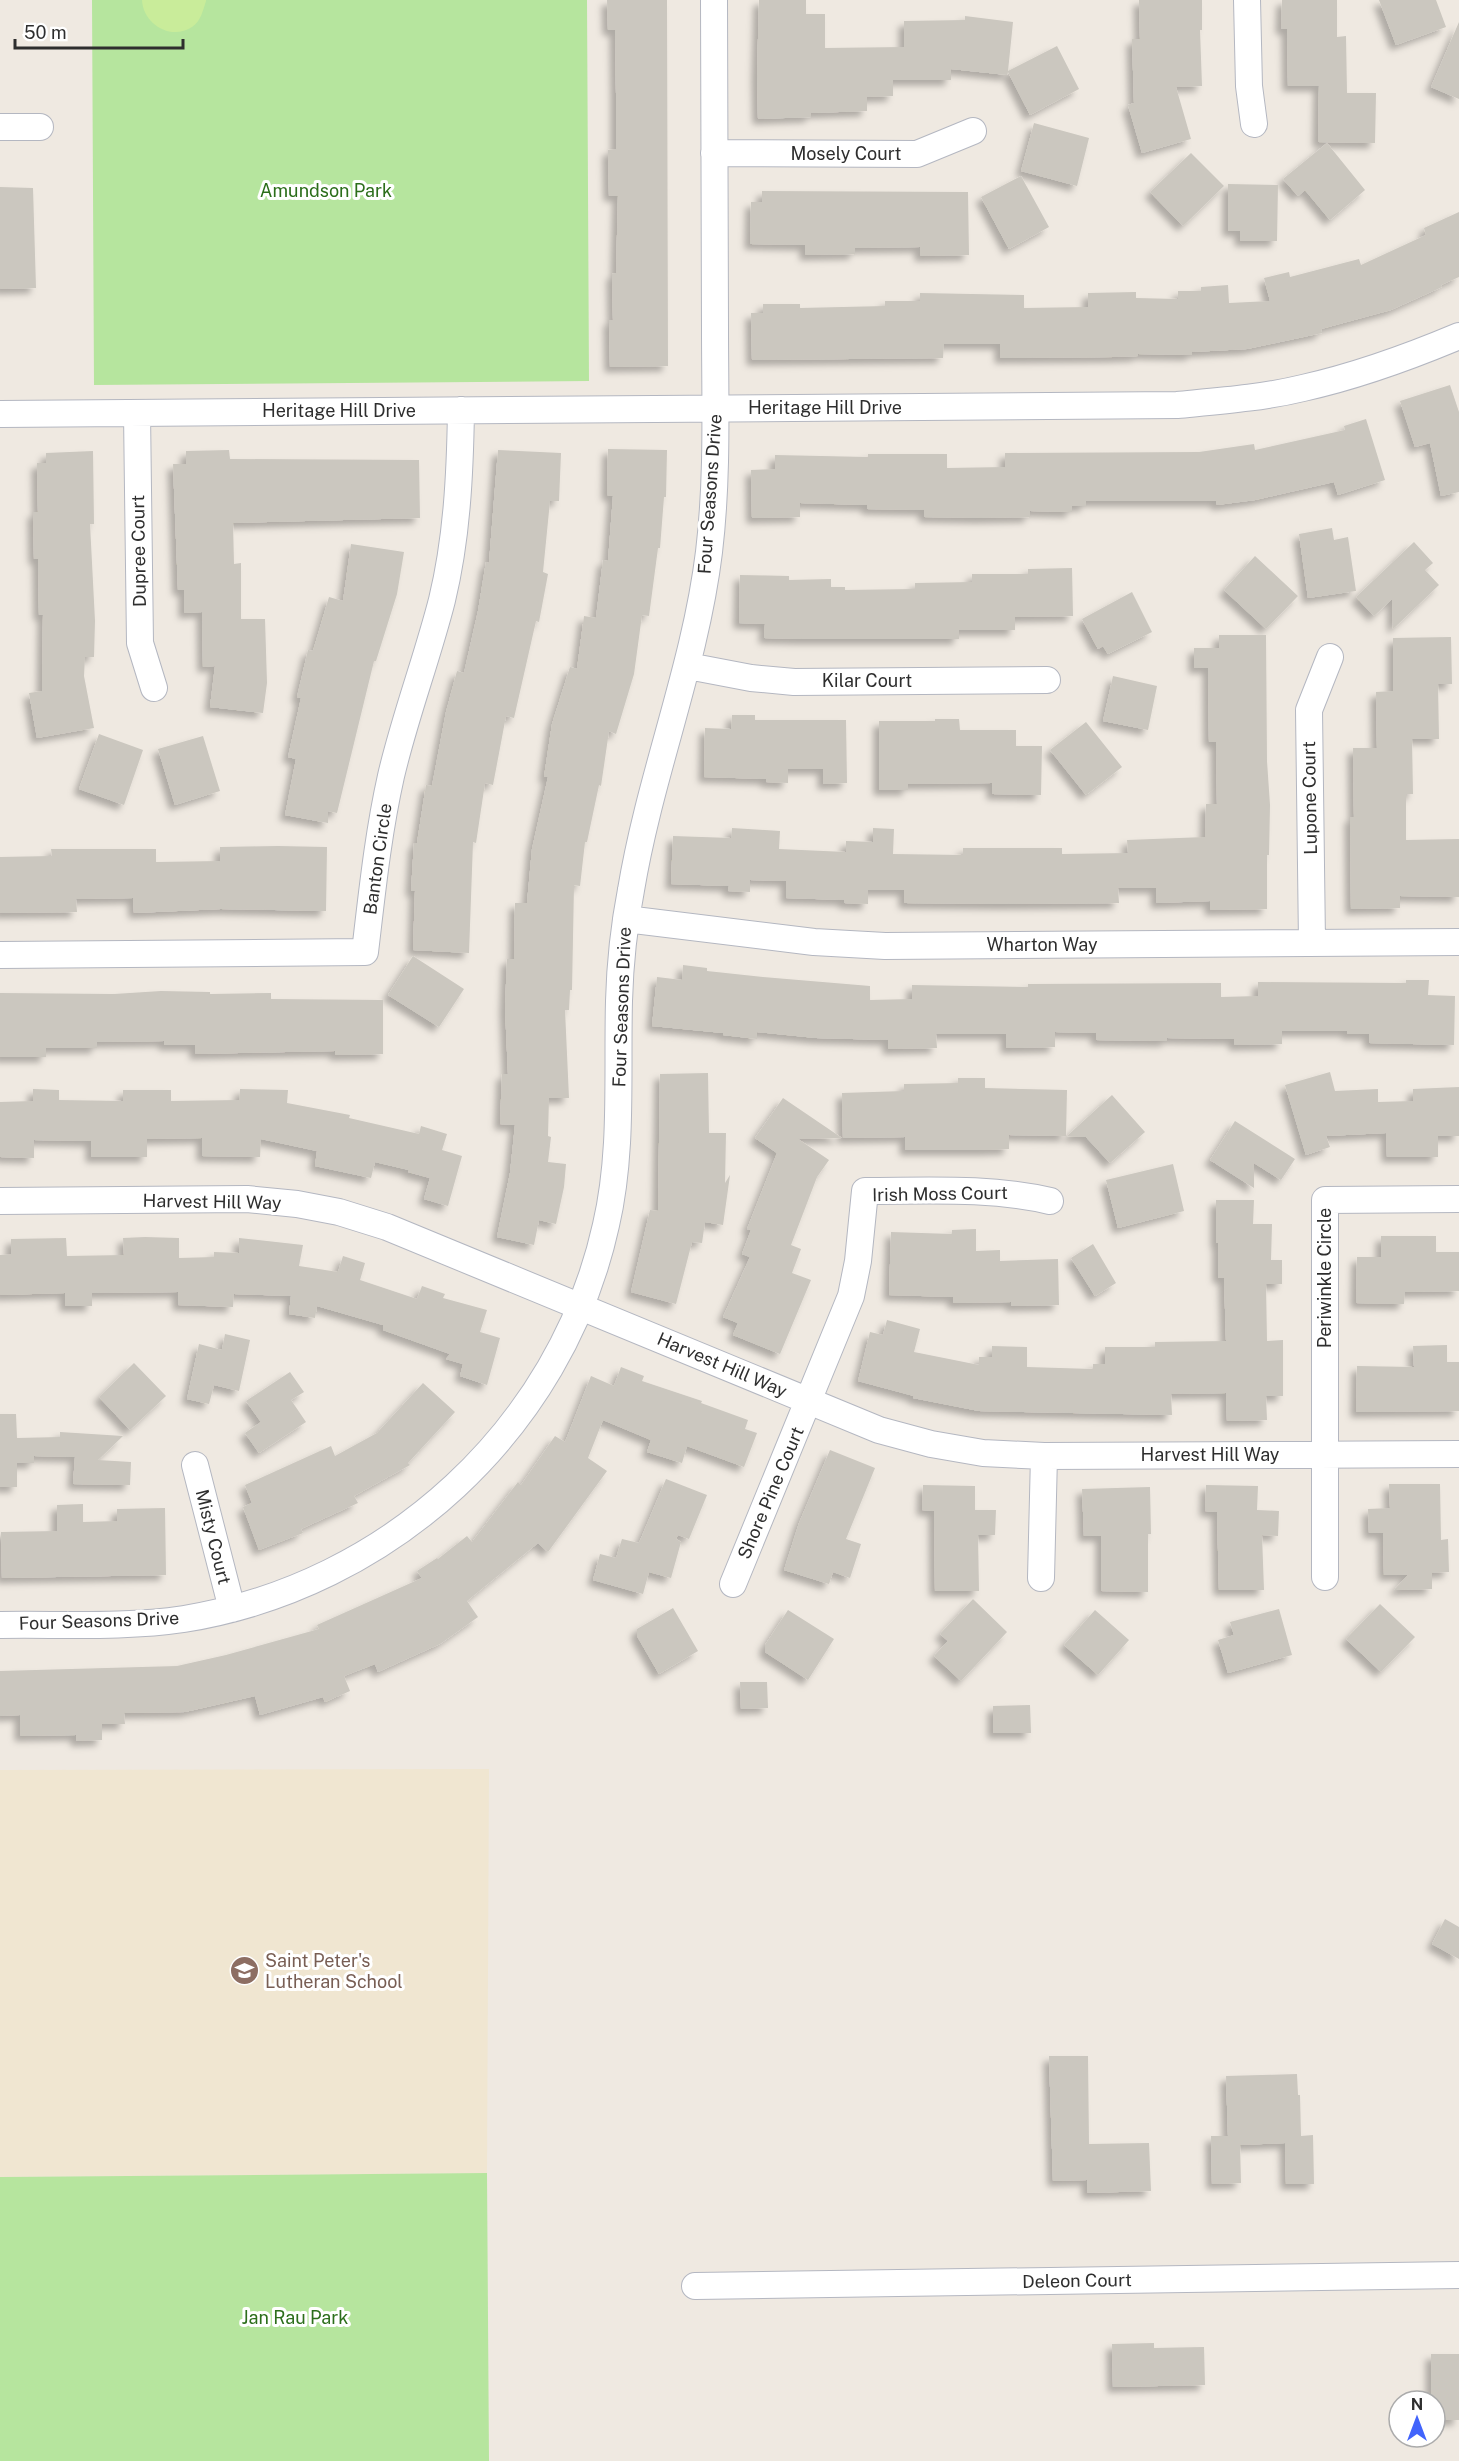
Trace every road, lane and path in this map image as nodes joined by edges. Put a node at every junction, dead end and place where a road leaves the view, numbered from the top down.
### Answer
1 (714, 0) edge
2 (1247, 0) edge
3 (1254, 124) dead end
4 (0, 127) edge
5 (40, 127) dead end
6 (973, 131) dead end
7 (714, 153) junction
8 (1459, 336) edge
9 (715, 409) junction
10 (461, 410) junction
11 (137, 413) junction
12 (0, 414) edge
13 (1330, 657) dead end
14 (688, 666) junction
15 (1047, 680) dead end
16 (154, 688) dead end
17 (626, 919) junction
18 (1459, 942) edge
19 (1312, 943) junction
20 (0, 955) edge
21 (1459, 1199) edge
22 (0, 1201) edge
23 (1050, 1201) dead end
24 (580, 1306) junction
25 (809, 1402) junction
26 (1459, 1454) edge
27 (1325, 1455) junction
28 (1044, 1456) junction
29 (195, 1465) dead end
30 (1325, 1577) dead end
31 (1041, 1578) dead end
32 (733, 1584) dead end
33 (232, 1609) junction
34 (0, 1625) edge
35 (1459, 2275) edge
36 (695, 2286) dead end

1 - 7 street, Four Seasons Drive
2 - 3 street
4 - 5 street
6 - 7 street, Mosely Court
7 - 9 street, Four Seasons Drive
8 - 9 street, Heritage Hill Drive
9 - 10 street, Heritage Hill Drive
9 - 14 street, Four Seasons Drive
10 - 11 street, Heritage Hill Drive
10 - 20 street, Banton Circle
11 - 12 street, Heritage Hill Drive
11 - 16 street, Dupree Court
13 - 19 street, Lupone Court
14 - 15 street, Kilar Court
14 - 17 street, Four Seasons Drive
17 - 19 street, Wharton Way
17 - 24 street, Four Seasons Drive
18 - 19 street, Wharton Way
21 - 27 street, Periwinkle Circle
22 - 24 street, Harvest Hill Way
23 - 25 street, Irish Moss Court
24 - 25 street, Harvest Hill Way
24 - 33 street, Four Seasons Drive
25 - 28 street, Harvest Hill Way
25 - 32 street, Shore Pine Court
26 - 27 street, Harvest Hill Way
27 - 28 street, Harvest Hill Way
27 - 30 street
28 - 31 street
29 - 33 street, Misty Court
33 - 34 street, Four Seasons Drive
35 - 36 street, Deleon Court

